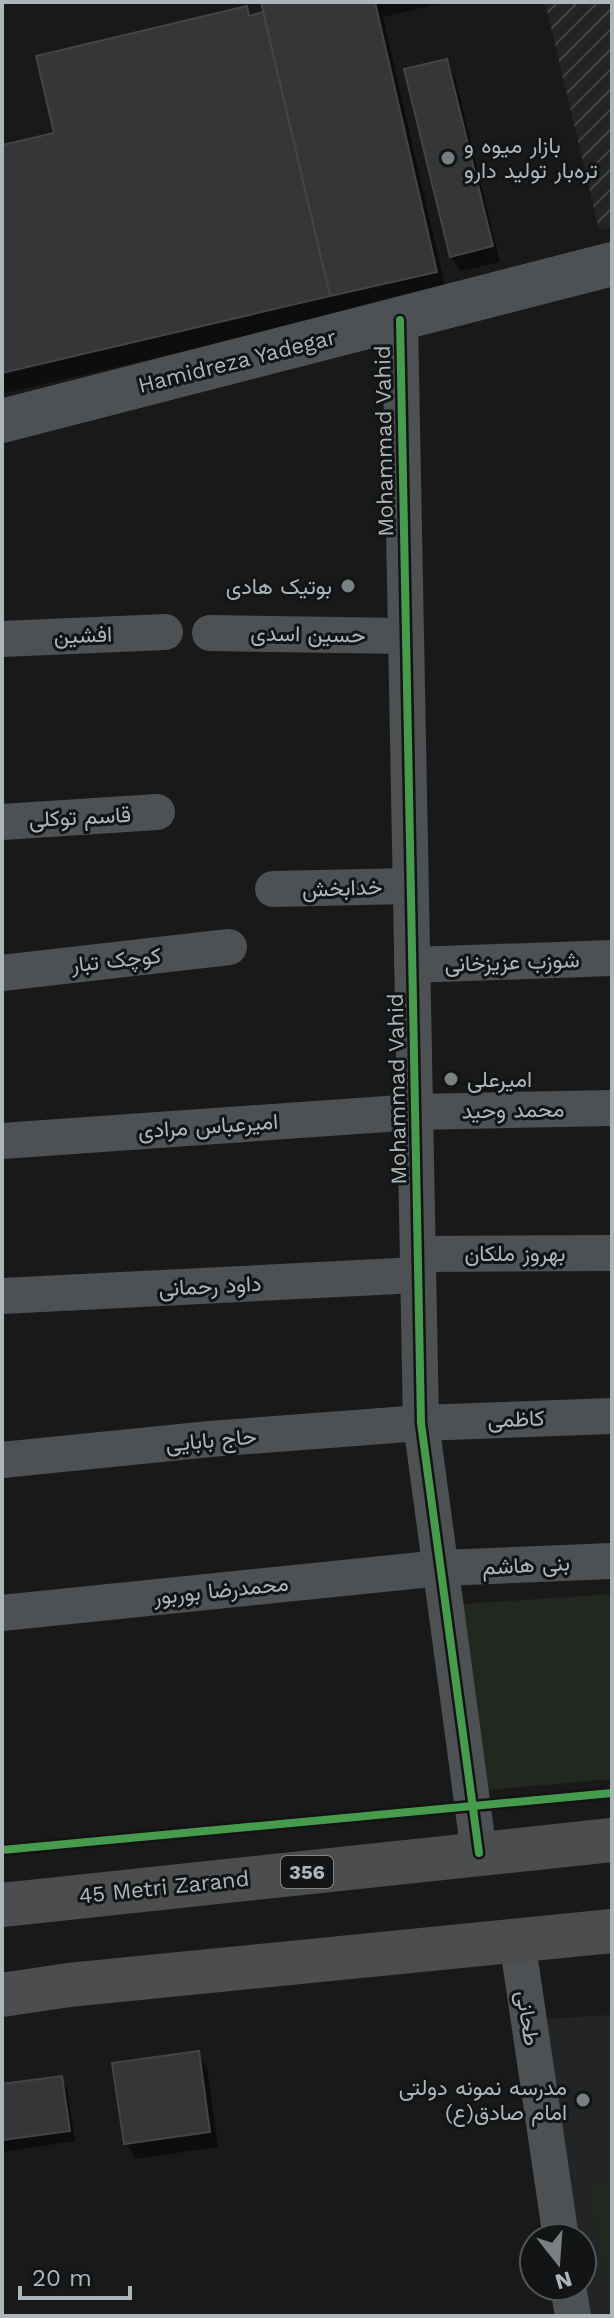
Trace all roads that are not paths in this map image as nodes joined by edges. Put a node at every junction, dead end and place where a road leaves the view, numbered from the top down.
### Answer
1 (612, 264) edge
2 (400, 320) junction
3 (2, 421) edge
4 (165, 632) dead end
5 (210, 633) dead end
6 (406, 636) junction
7 (2, 639) edge
8 (157, 812) dead end
9 (2, 822) edge
10 (410, 886) junction
11 (273, 889) dead end
12 (229, 947) dead end
13 (612, 958) edge
14 (412, 965) junction
15 (2, 973) edge
16 (612, 1108) edge
17 (415, 1112) junction
18 (2, 1141) edge
19 (612, 1253) edge
20 (418, 1264) junction
21 (2, 1296) edge
22 (612, 1416) edge
23 (421, 1423) junction
24 (2, 1460) edge
25 (612, 1561) edge
26 (441, 1568) junction
27 (2, 1613) edge
28 (612, 1840) edge
29 (479, 1853) junction
30 (2, 1905) edge
31 (612, 1931) edge
32 (517, 1940) junction
33 (2, 1995) edge
34 (559, 2222) edge

1 - 2 street, Hamidreza Yadegar
2 - 3 street, Hamidreza Yadegar
2 - 6 street, Mohammad Vahid
4 - 7 street, افشین
5 - 6 street, حسین اسدی
6 - 10 street, Mohammad Vahid
8 - 9 street, قاسم توکلی
10 - 11 street, خدابخش
10 - 14 street, Mohammad Vahid
12 - 15 street, کوچک تبار
13 - 14 street, شوزب عزیزخانی
14 - 17 street, Mohammad Vahid
16 - 17 street, محمد وحید
17 - 18 street, امیرعباس مرادی
17 - 20 street, Mohammad Vahid
19 - 20 street, بهروز ملکان
20 - 21 street, داود رحمانی
20 - 23 street, Mohammad Vahid
22 - 23 street, کاظمی
23 - 24 street, حاج بابایی
23 - 26 street, Mohammad Vahid
25 - 26 street, بنی هاشم
26 - 27 street, محمدرضا بوربور
26 - 29 street, Mohammad Vahid
28 - 29 main road, 45 Metri Zarand / 356
29 - 30 main road, 45 Metri Zarand / 356
31 - 32 main road
32 - 33 main road
32 - 34 street, طحانی

